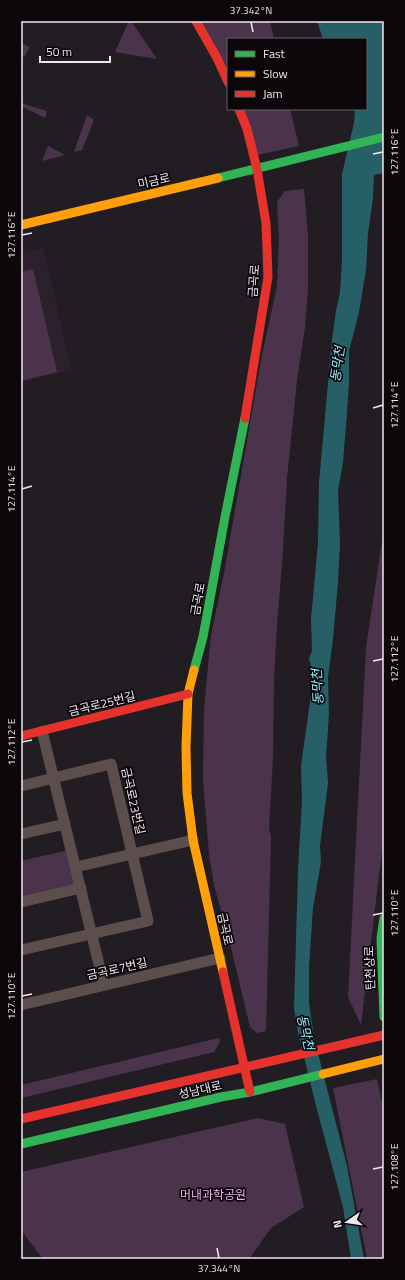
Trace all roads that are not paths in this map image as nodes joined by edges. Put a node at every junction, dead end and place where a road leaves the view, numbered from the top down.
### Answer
1 (196, 21) edge
2 (227, 80) edge
3 (239, 110) edge
4 (384, 137) edge
5 (257, 169) junction
6 (21, 225) edge
7 (188, 694) junction
8 (42, 731) junction
9 (21, 736) edge
10 (54, 778) junction
11 (21, 786) edge
12 (65, 824) junction
13 (21, 834) edge
14 (193, 840) junction
15 (132, 854) junction
16 (76, 867) junction
17 (80, 888) junction
18 (21, 902) edge
19 (384, 918) edge
20 (92, 934) junction
21 (21, 950) edge
22 (220, 958) junction
23 (104, 985) junction
24 (21, 1005) edge
25 (384, 1017) edge
26 (384, 1036) edge
27 (384, 1059) edge
28 (245, 1067) junction
29 (250, 1092) junction
30 (21, 1119) edge
31 (21, 1144) edge

1 - 2 main road
3 - 5 main road, 금곡로
4 - 5 main road, 미금로
5 - 6 main road, 미금로
5 - 7 main road, 금곡로
7 - 8 main road, 금곡로25번길
7 - 14 main road, 금곡로
8 - 9 main road, 금곡로25번길
8 - 10 street
10 - 11 street, 금곡로23번길
10 - 12 street
10 - 15 street, 금곡로23번길
12 - 13 street
12 - 16 street
14 - 15 street
14 - 22 main road, 금곡로
15 - 16 street
15 - 20 street
16 - 17 street
17 - 18 street
17 - 20 street
19 - 25 main road, 탄천상로
20 - 21 street
20 - 23 street
22 - 23 street, 금곡로7번길
22 - 28 main road, 금곡로
23 - 24 street, 금곡로7번길
26 - 28 main road, 성남대로
27 - 29 main road, 성남대로
28 - 29 main road, 금곡로
28 - 30 main road, 성남대로
29 - 31 main road, 성남대로

